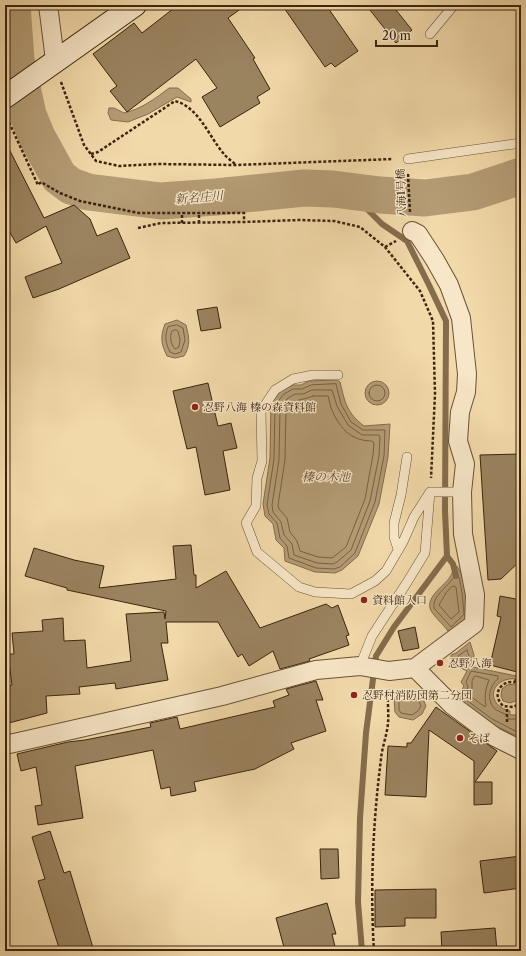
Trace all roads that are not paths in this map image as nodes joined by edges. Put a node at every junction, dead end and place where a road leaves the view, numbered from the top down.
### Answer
1 (48, 5) edge
2 (135, 5) edge
3 (454, 5) edge
4 (430, 34) dead end
5 (52, 62) junction
6 (6, 107) edge
7 (521, 143) edge
8 (408, 164) road end
9 (411, 224) road end
10 (338, 375) dead end
11 (407, 456) dead end
12 (430, 492) junction
13 (461, 492) junction
14 (398, 549) junction
15 (361, 666) junction
16 (415, 668) junction
17 (5, 745) edge
18 (521, 750) edge

1 - 5 street
2 - 5 street
3 - 4 lane
5 - 6 street
7 - 8 lane
9 - 13 street
10 - 14 lane
11 - 14 lane
12 - 13 lane
12 - 14 lane
12 - 15 lane
13 - 16 street
15 - 16 street
15 - 17 street
16 - 18 street

